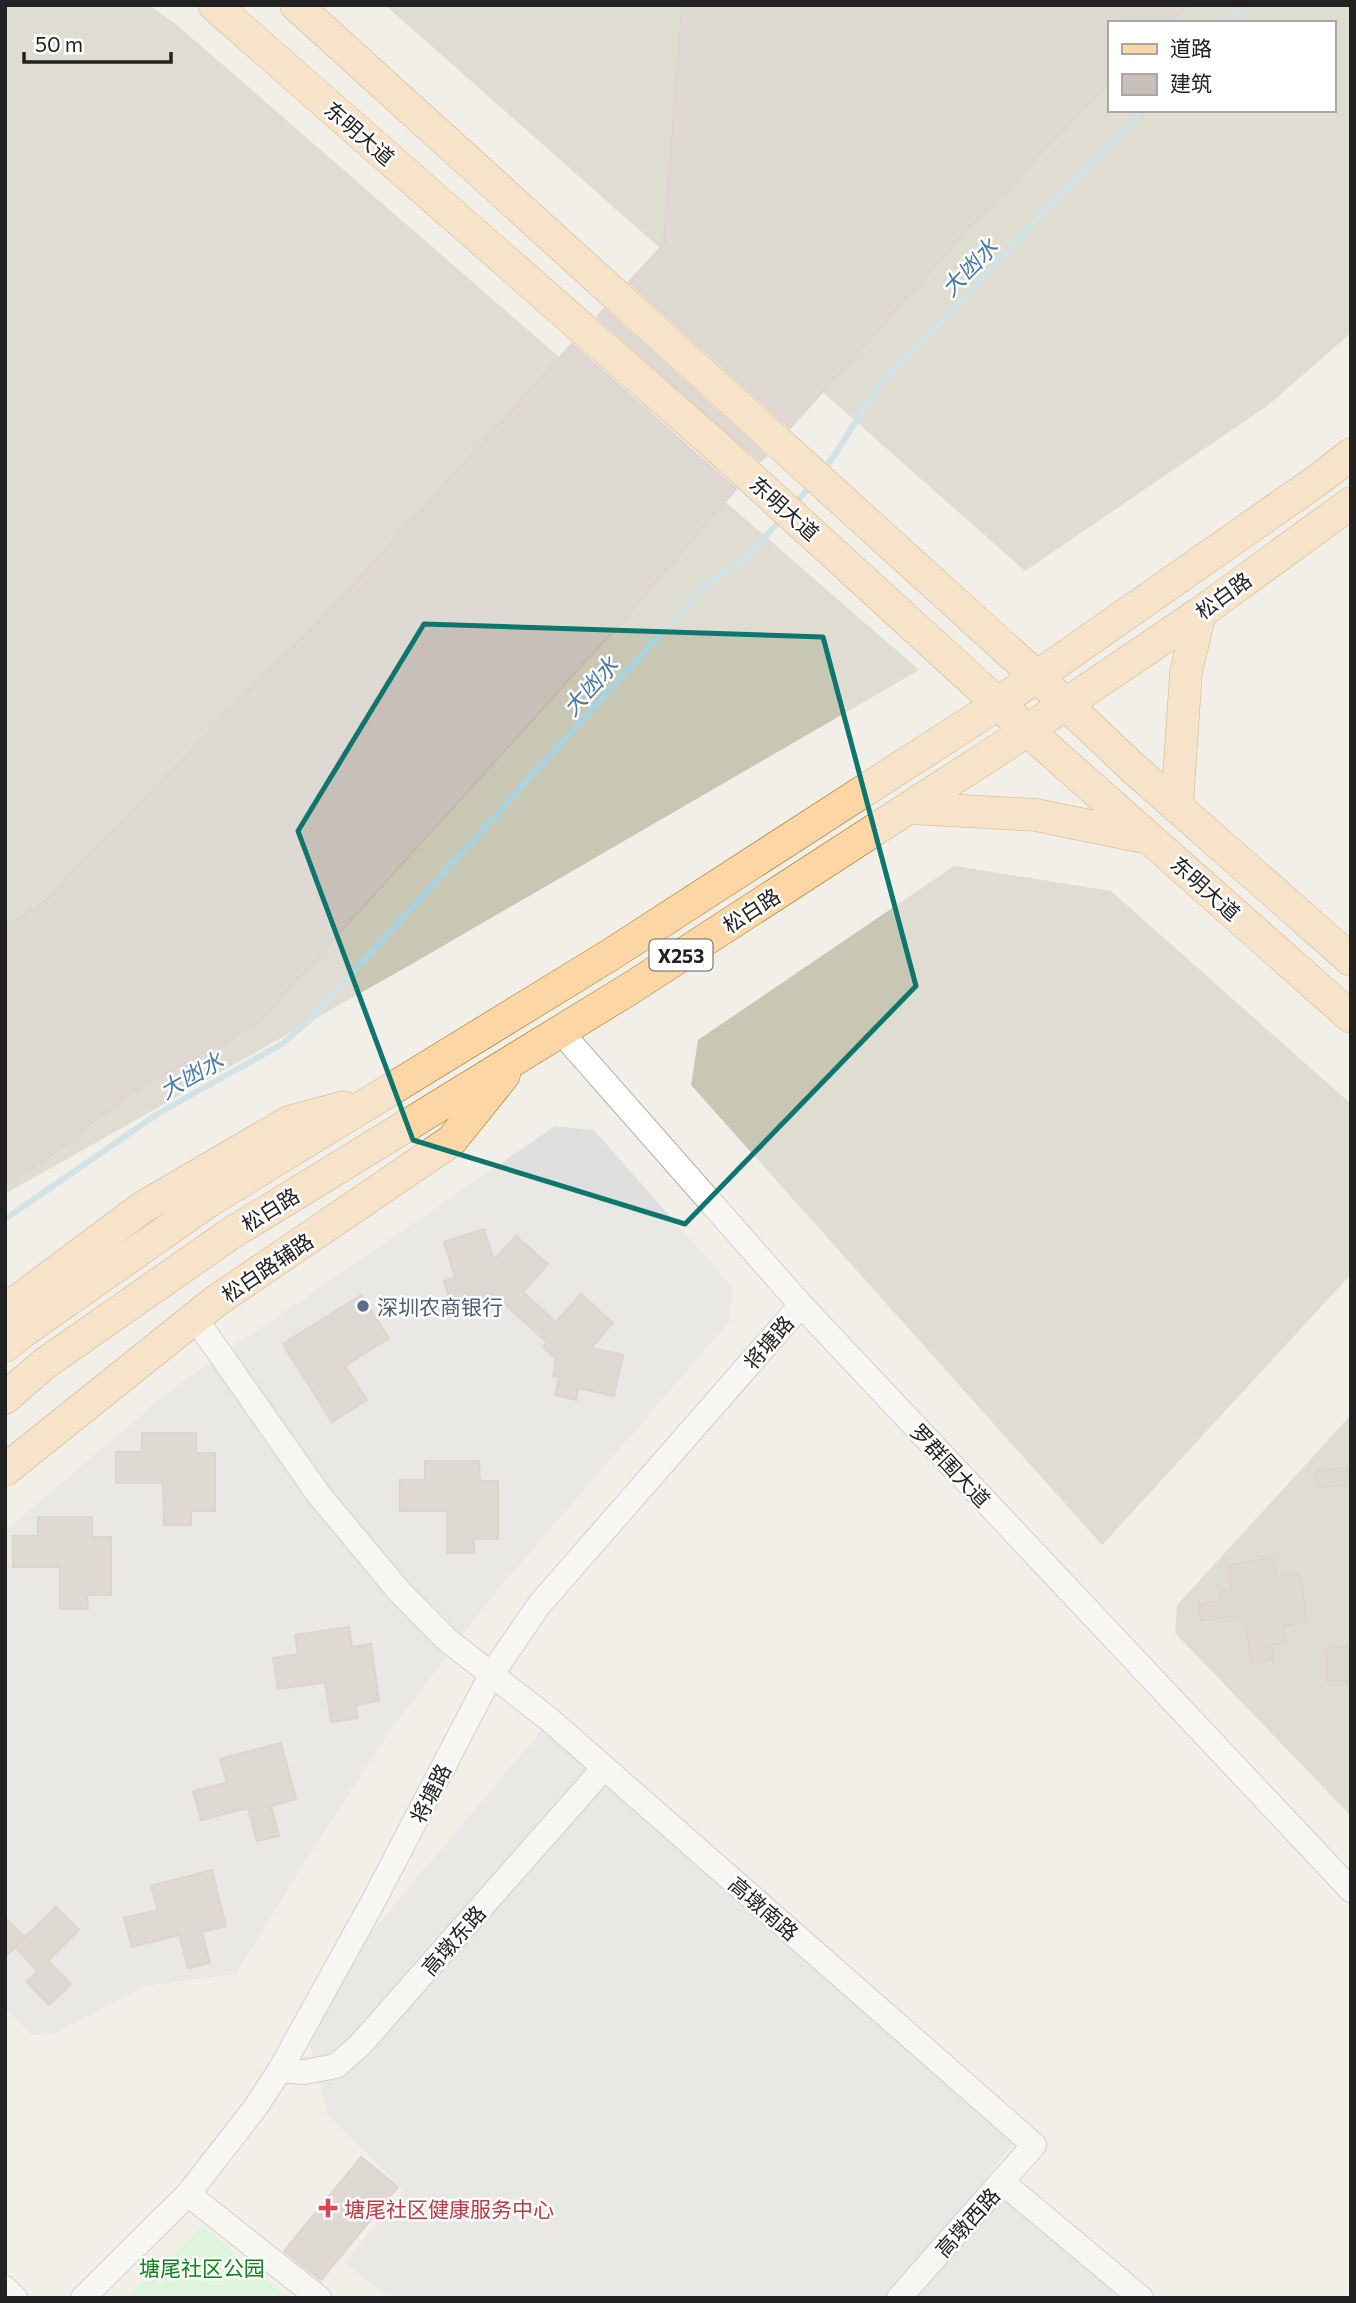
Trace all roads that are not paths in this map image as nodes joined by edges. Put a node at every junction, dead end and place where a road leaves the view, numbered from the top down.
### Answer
1 (214, 5) edge
2 (296, 5) edge
3 (1351, 454) edge
4 (1351, 503) edge
5 (1200, 613) junction
6 (1036, 677) junction
7 (998, 703) junction
8 (1065, 704) junction
9 (1027, 730) junction
10 (909, 807) junction
11 (1177, 807) junction
12 (1149, 838) junction
13 (1351, 960) edge
14 (1351, 1017) edge
15 (560, 1031) junction
16 (519, 1056) junction
17 (376, 1099) junction
18 (801, 1304) junction
19 (5, 1310) edge
20 (195, 1318) junction
21 (5, 1346) edge
22 (5, 1398) edge
23 (5, 1470) edge
24 (491, 1675) junction
25 (604, 1768) junction
26 (1351, 1890) edge
27 (280, 2070) junction
28 (1034, 2145) joint
29 (1002, 2182) junction
30 (187, 2194) junction
31 (5, 2288) edge
32 (15, 2298) edge
33 (82, 2298) edge
34 (319, 2298) edge
35 (899, 2298) edge
36 (1141, 2298) edge

1 - 7 main road, 东明大道
2 - 6 main road, 东明大道
3 - 6 main road, 松白路 / X253
4 - 5 main road, 松白路 / X253
5 - 8 main road, 松白路 / X253
5 - 11 main road
6 - 7 main road, 松白路 / X253
6 - 8 main road, 东明大道
7 - 9 main road, 东明大道
7 - 17 main road, 松白路 / X253
8 - 9 main road, 松白路 / X253
8 - 11 main road, 东明大道
9 - 10 main road, 松白路 / X253
9 - 12 main road, 东明大道
10 - 12 main road
10 - 15 main road, 松白路 / X253
11 - 13 main road, 东明大道
12 - 14 main road, 东明大道
15 - 16 main road, 松白路 / X253
15 - 18 street, 罗群围大道
16 - 20 main road, 松白路辅路
16 - 22 main road, 松白路 / X253
17 - 19 main road
17 - 21 main road, 松白路 / X253
18 - 24 street, 将塘路
18 - 26 street, 罗群围大道
20 - 23 main road, 松白路辅路
20 - 24 street, 高墩南路
24 - 25 street, 高墩南路
24 - 27 street, 将塘路
25 - 27 street, 高墩东路
25 - 28 street, 高墩南路
27 - 30 street, 将塘路
28 - 29 street, 高墩西路
29 - 35 street, 高墩西路
29 - 36 street
30 - 33 street, 将塘路
30 - 34 street
31 - 32 street

